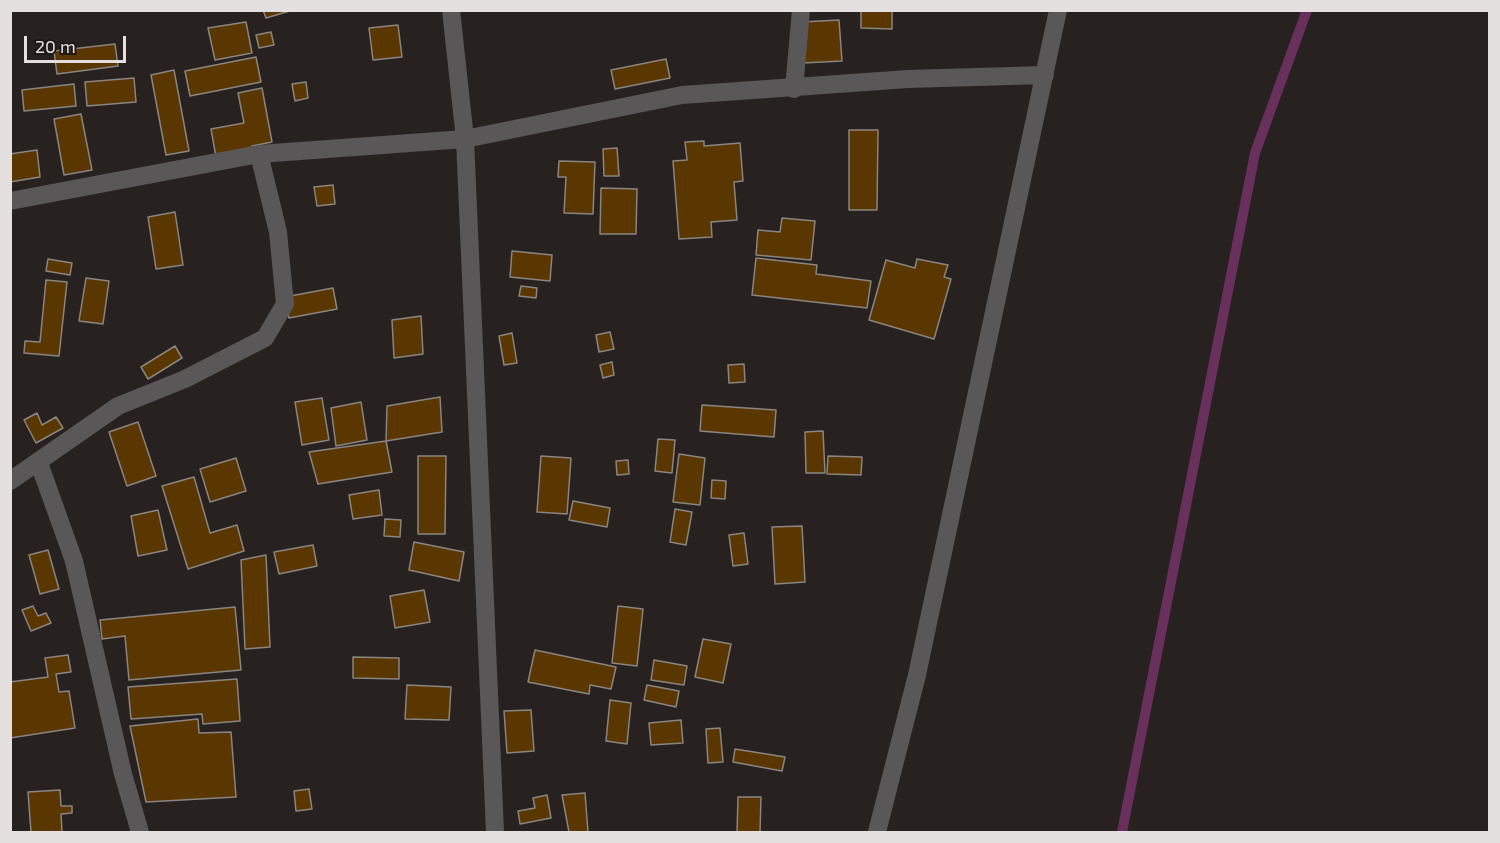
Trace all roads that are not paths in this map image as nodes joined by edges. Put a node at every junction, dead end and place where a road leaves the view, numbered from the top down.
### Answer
1 (451, 10) edge
2 (801, 10) edge
3 (1057, 11) edge
4 (1045, 75) junction
5 (794, 89) junction
6 (465, 140) junction
7 (259, 154) junction
8 (10, 201) edge
9 (39, 463) junction
10 (10, 482) edge
11 (140, 832) edge
12 (495, 832) edge
13 (878, 832) edge

1 - 6 street
2 - 5 street
3 - 4 street
4 - 5 street
4 - 13 street
5 - 6 street
6 - 7 street
6 - 12 street
7 - 8 street
7 - 9 street
9 - 10 street
9 - 11 street

